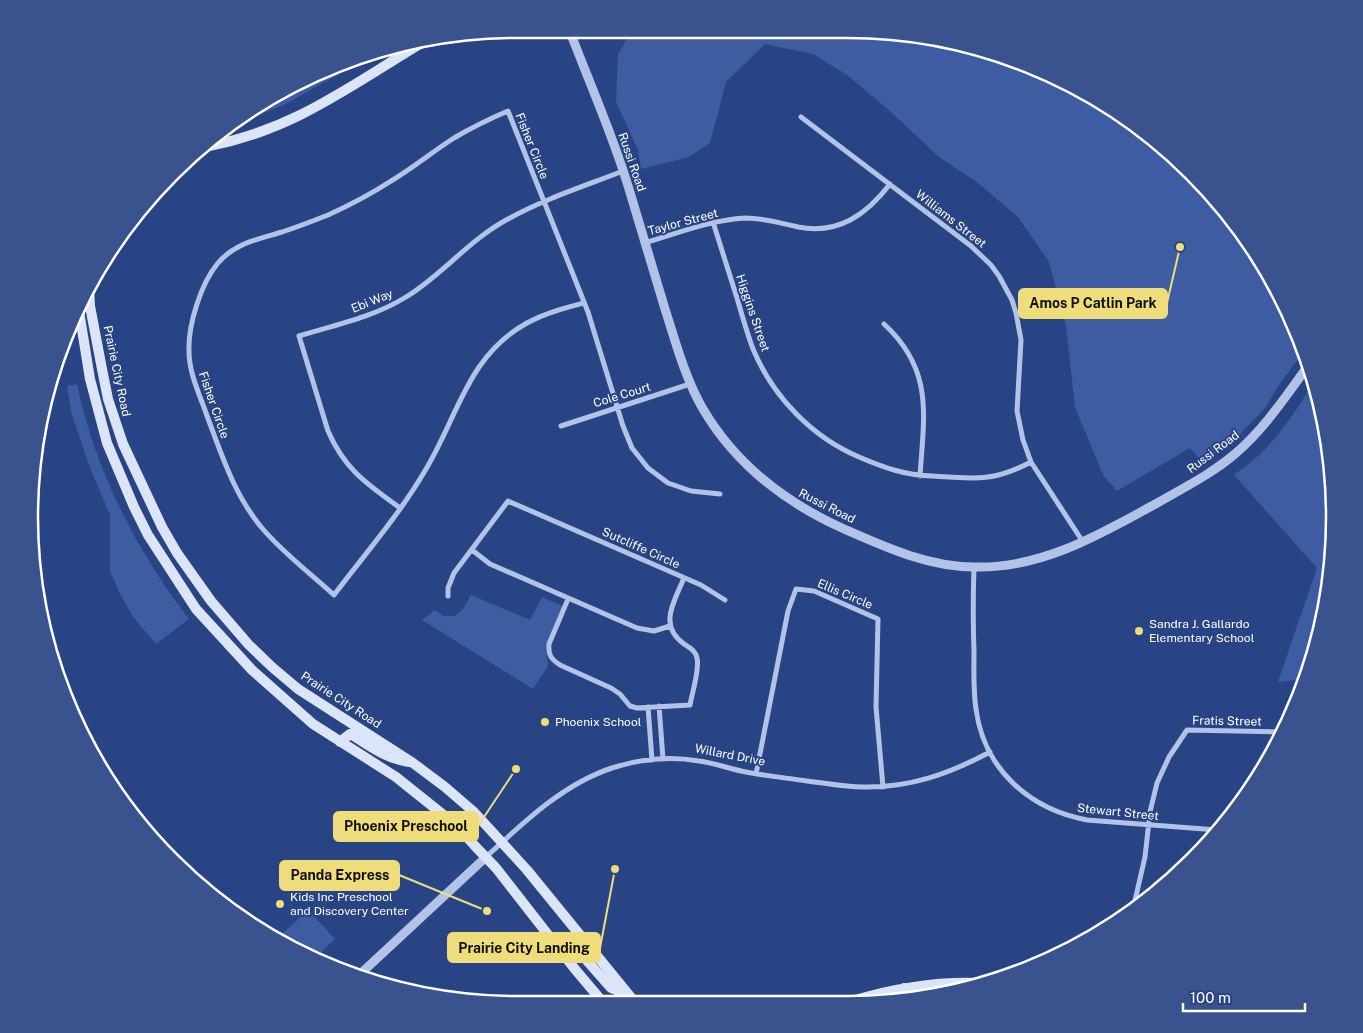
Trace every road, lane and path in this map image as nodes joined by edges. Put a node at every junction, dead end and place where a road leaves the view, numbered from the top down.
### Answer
1 (572, 38) edge
2 (411, 50) edge
3 (801, 117) dead end
4 (215, 145) edge
5 (623, 171) junction
6 (890, 184) junction
7 (544, 202) junction
8 (713, 222) junction
9 (645, 243) junction
10 (90, 300) edge
11 (584, 302) junction
12 (80, 319) edge
13 (884, 324) dead end
14 (1303, 373) edge
15 (690, 384) junction
16 (617, 407) junction
17 (561, 426) dead end
18 (1031, 462) junction
19 (920, 476) junction
20 (720, 494) dead end
21 (400, 508) junction
22 (1082, 542) junction
23 (472, 550) junction
24 (974, 567) junction
25 (684, 578) junction
26 (448, 596) dead end
27 (568, 599) junction
28 (726, 600) dead end
29 (670, 626) junction
30 (660, 706) junction
31 (648, 707) junction
32 (1274, 732) edge
33 (340, 742) junction
34 (990, 752) junction
35 (663, 758) junction
36 (652, 760) junction
37 (412, 762) junction
38 (756, 774) junction
39 (883, 787) junction
40 (1148, 825) junction
41 (1209, 829) edge
42 (502, 842) junction
43 (486, 857) junction
44 (1135, 899) edge
45 (567, 958) junction
46 (364, 970) edge
47 (953, 983) edge
48 (904, 988) junction
49 (903, 992) edge
50 (880, 994) edge
51 (598, 996) edge
52 (627, 996) edge
53 (629, 996) edge

1 - 5 street, Russi Road
2 - 4 main road
3 - 6 street, Williams Street
5 - 7 street, Ebi Way
5 - 9 street, Russi Road
6 - 8 street, Taylor Street
6 - 18 street, Williams Street
7 - 11 street, Fisher Circle
7 - 21 street, Ebi Way
7 - 21 street, Fisher Circle
8 - 9 street, Taylor Street
8 - 19 street, Higgins Street
9 - 15 street, Russi Road
10 - 37 main road, Prairie City Road
11 - 16 street, Fisher Circle
11 - 21 street, Fisher Circle
12 - 33 main road
13 - 19 street
14 - 22 street, Russi Road
15 - 16 street, Cole Court
15 - 24 street, Russi Road
16 - 17 street, Cole Court
16 - 20 street, Fisher Circle
18 - 19 street, Higgins Street
18 - 22 street, Williams Street
22 - 24 street, Russi Road
23 - 25 street, Sutcliffe Circle
23 - 26 street
23 - 27 street
24 - 34 street, Stewart Street
25 - 28 street
25 - 29 street, Sutcliffe Circle
27 - 29 street
27 - 31 street
29 - 30 street
30 - 31 street
30 - 35 street
31 - 36 street
32 - 40 street, Fratis Street
33 - 37 main road
33 - 43 main road
34 - 39 street, Willard Drive
34 - 40 street, Stewart Street
35 - 36 street, Willard Drive
35 - 38 street, Willard Drive
36 - 42 street, Willard Drive
37 - 42 main road, Prairie City Road
38 - 39 street, Willard Drive
38 - 39 street, Ellis Circle
40 - 41 street, Stewart Street
40 - 44 street
42 - 43 street, Willard Drive
42 - 53 main road, Prairie City Road
43 - 45 main road
43 - 46 street, Willard Drive
45 - 51 main road
45 - 52 main road
47 - 48 main road
48 - 49 main road
48 - 50 main road

